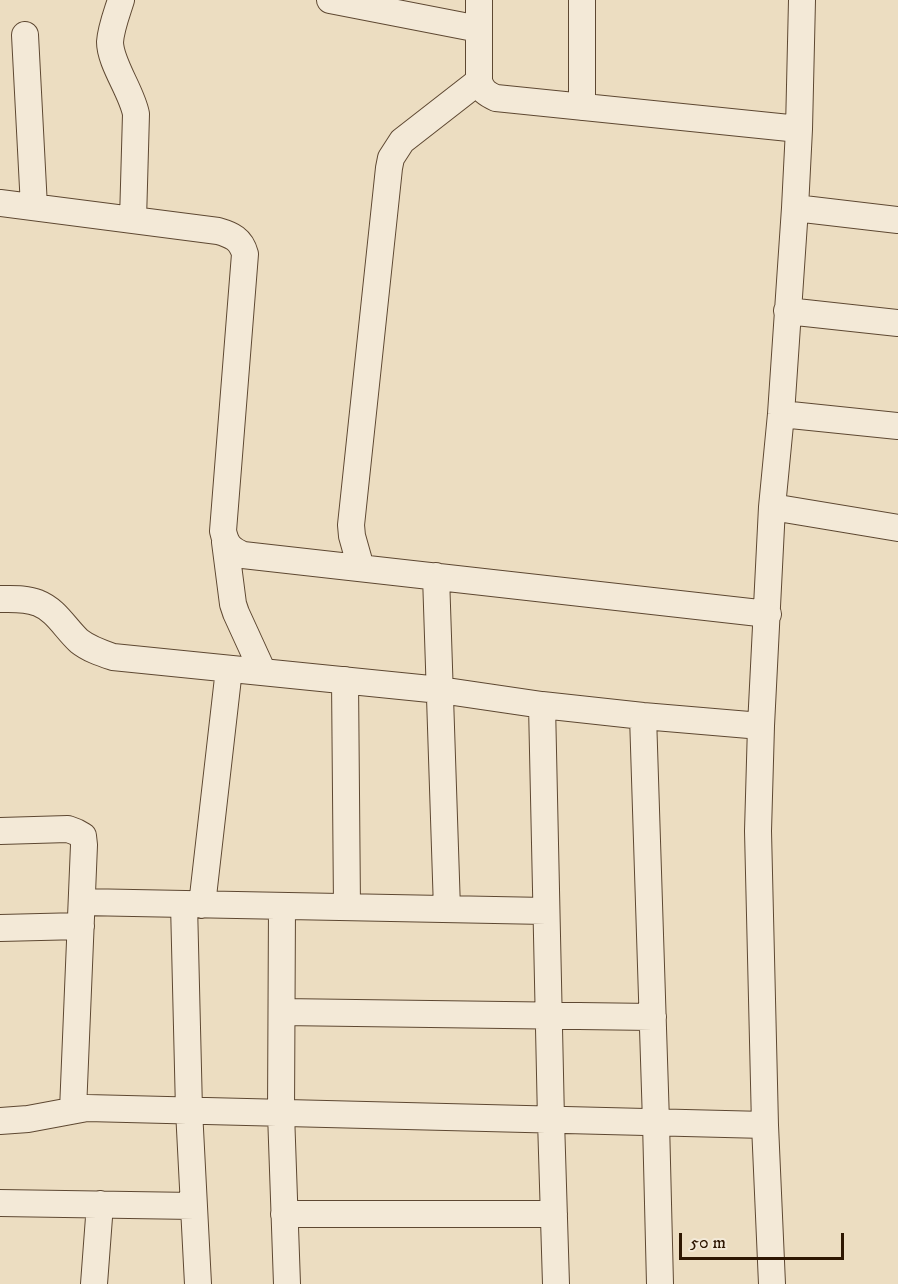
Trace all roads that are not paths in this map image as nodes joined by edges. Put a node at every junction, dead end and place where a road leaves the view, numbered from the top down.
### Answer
1 (121, 0) edge
2 (330, 0) edge
3 (479, 0) edge
4 (582, 0) edge
5 (802, 0) edge
6 (479, 29) junction
7 (25, 35) dead end
8 (479, 81) junction
9 (582, 106) junction
10 (799, 129) junction
11 (0, 203) edge
12 (34, 207) junction
13 (795, 207) junction
14 (133, 220) junction
15 (898, 220) edge
16 (788, 311) junction
17 (898, 323) edge
18 (781, 414) junction
19 (898, 426) edge
20 (772, 507) junction
21 (898, 528) edge
22 (225, 542) junction
23 (361, 568) junction
24 (436, 576) junction
25 (0, 599) edge
26 (768, 614) junction
27 (229, 669) junction
28 (263, 672) junction
29 (345, 680) junction
30 (440, 690) junction
31 (542, 705) junction
32 (642, 716) junction
33 (761, 726) junction
34 (0, 831) edge
35 (193, 905) junction
36 (282, 906) junction
37 (347, 908) junction
38 (447, 909) junction
39 (546, 911) junction
40 (81, 914) junction
41 (0, 928) edge
42 (282, 1012) junction
43 (549, 1016) junction
44 (653, 1017) junction
45 (73, 1110) junction
46 (189, 1110) junction
47 (281, 1113) junction
48 (0, 1120) edge
49 (551, 1120) junction
50 (656, 1122) junction
51 (765, 1125) junction
52 (0, 1203) edge
53 (100, 1204) junction
54 (194, 1206) junction
55 (284, 1214) junction
56 (554, 1214) junction
57 (94, 1284) edge
58 (198, 1284) edge
59 (287, 1284) edge
60 (556, 1284) edge
61 (660, 1284) edge
62 (772, 1284) edge

1 - 14 street
2 - 6 street
3 - 6 street
4 - 9 street
5 - 10 street
6 - 8 street
7 - 12 street
8 - 9 street
8 - 23 street
9 - 10 street
10 - 13 street
11 - 12 street
12 - 14 street
13 - 15 street
13 - 16 street
14 - 22 street
16 - 17 street
16 - 18 street
18 - 19 street
18 - 20 street
20 - 21 street
20 - 26 street
22 - 23 street
22 - 28 street
23 - 24 street
24 - 26 street
24 - 30 street
25 - 27 street
26 - 33 street
27 - 28 street
27 - 35 street
28 - 29 street
29 - 30 street
29 - 37 street
30 - 31 street
30 - 38 street
31 - 32 street
31 - 39 street
32 - 33 street
32 - 44 street
33 - 51 street
34 - 40 street
35 - 36 street
35 - 40 street
35 - 46 street
36 - 37 street
36 - 42 street
37 - 38 street
38 - 39 street
39 - 43 street
40 - 41 street
40 - 45 street
42 - 43 street
42 - 47 street
43 - 44 street
43 - 49 street
44 - 50 street
45 - 46 street
45 - 48 street
46 - 47 street
46 - 54 street
47 - 49 street
47 - 55 street
49 - 50 street
49 - 56 street
50 - 51 street
50 - 61 street
51 - 62 street
52 - 53 street
53 - 54 street
53 - 57 street
54 - 58 street
55 - 56 street
55 - 59 street
56 - 60 street

